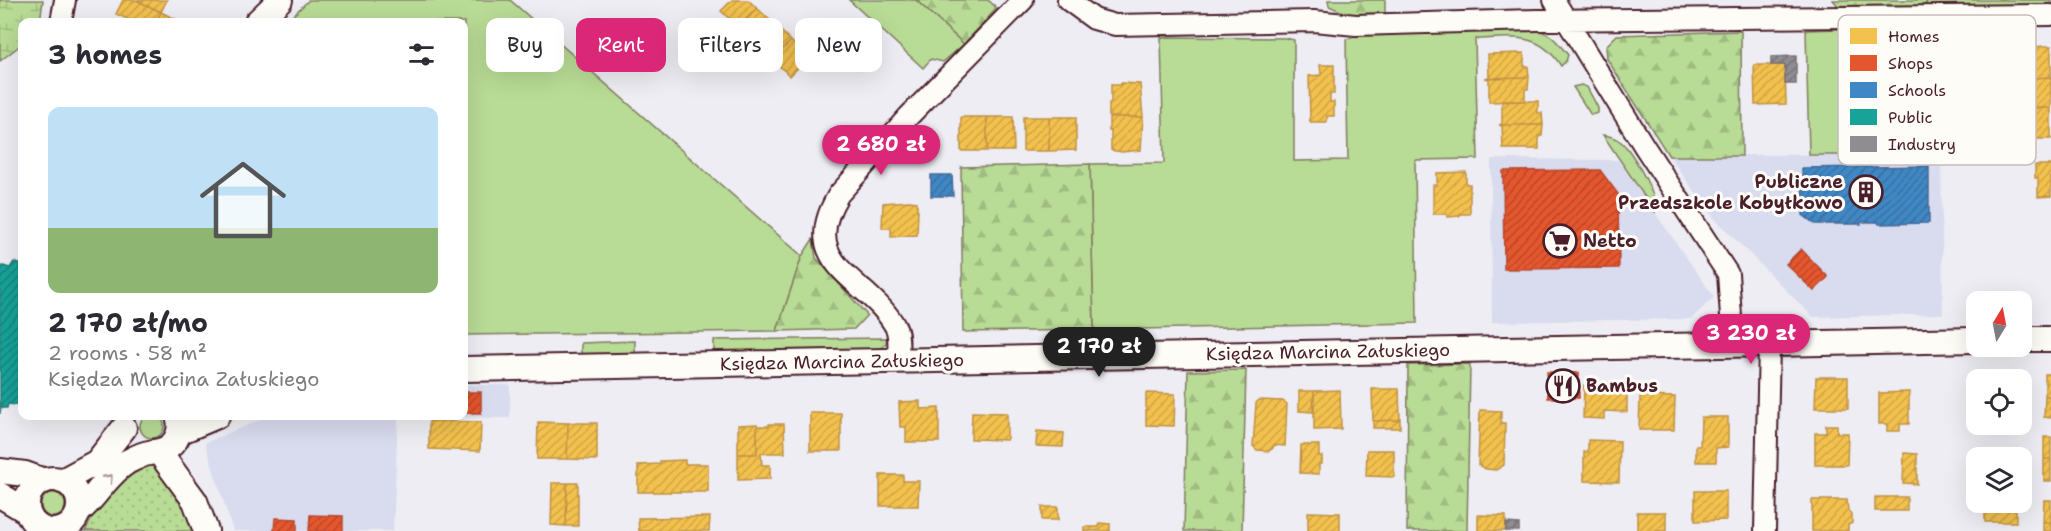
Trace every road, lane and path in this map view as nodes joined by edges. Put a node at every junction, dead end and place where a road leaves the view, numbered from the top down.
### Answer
1 (65, 0) edge
2 (280, 0) edge
3 (1023, 0) edge
4 (1068, 0) edge
5 (1554, 0) edge
6 (2036, 15) edge
7 (2051, 15) edge
8 (62, 18) edge
9 (261, 18) edge
10 (1838, 18) edge
11 (1568, 21) junction
12 (2032, 339) edge
13 (2051, 339) edge
14 (1966, 340) edge
15 (1733, 344) junction
16 (1769, 344) junction
17 (898, 361) junction
18 (468, 369) edge
19 (125, 420) edge
20 (208, 420) edge
21 (168, 438) edge
22 (0, 471) edge
23 (53, 481) junction
24 (0, 495) edge
25 (30, 520) edge
26 (70, 524) edge
27 (206, 531) edge
28 (1765, 531) edge

1 - 8 street
2 - 9 street
3 - 17 street
4 - 11 street
5 - 11 street
6 - 7 street
10 - 11 street
11 - 15 street
12 - 13 street
14 - 16 street, Księdza Marcina Załuskiego
15 - 16 street, Księdza Marcina Załuskiego
15 - 17 street, Księdza Marcina Załuskiego
16 - 28 street
17 - 18 street, Księdza Marcina Załuskiego
19 - 21 street
19 - 23 street
20 - 21 street
26 -> 21 street
21 - 27 street
22 - 23 street
23 - 25 street
23 - 26 street
24 - 25 street
25 - 26 street

